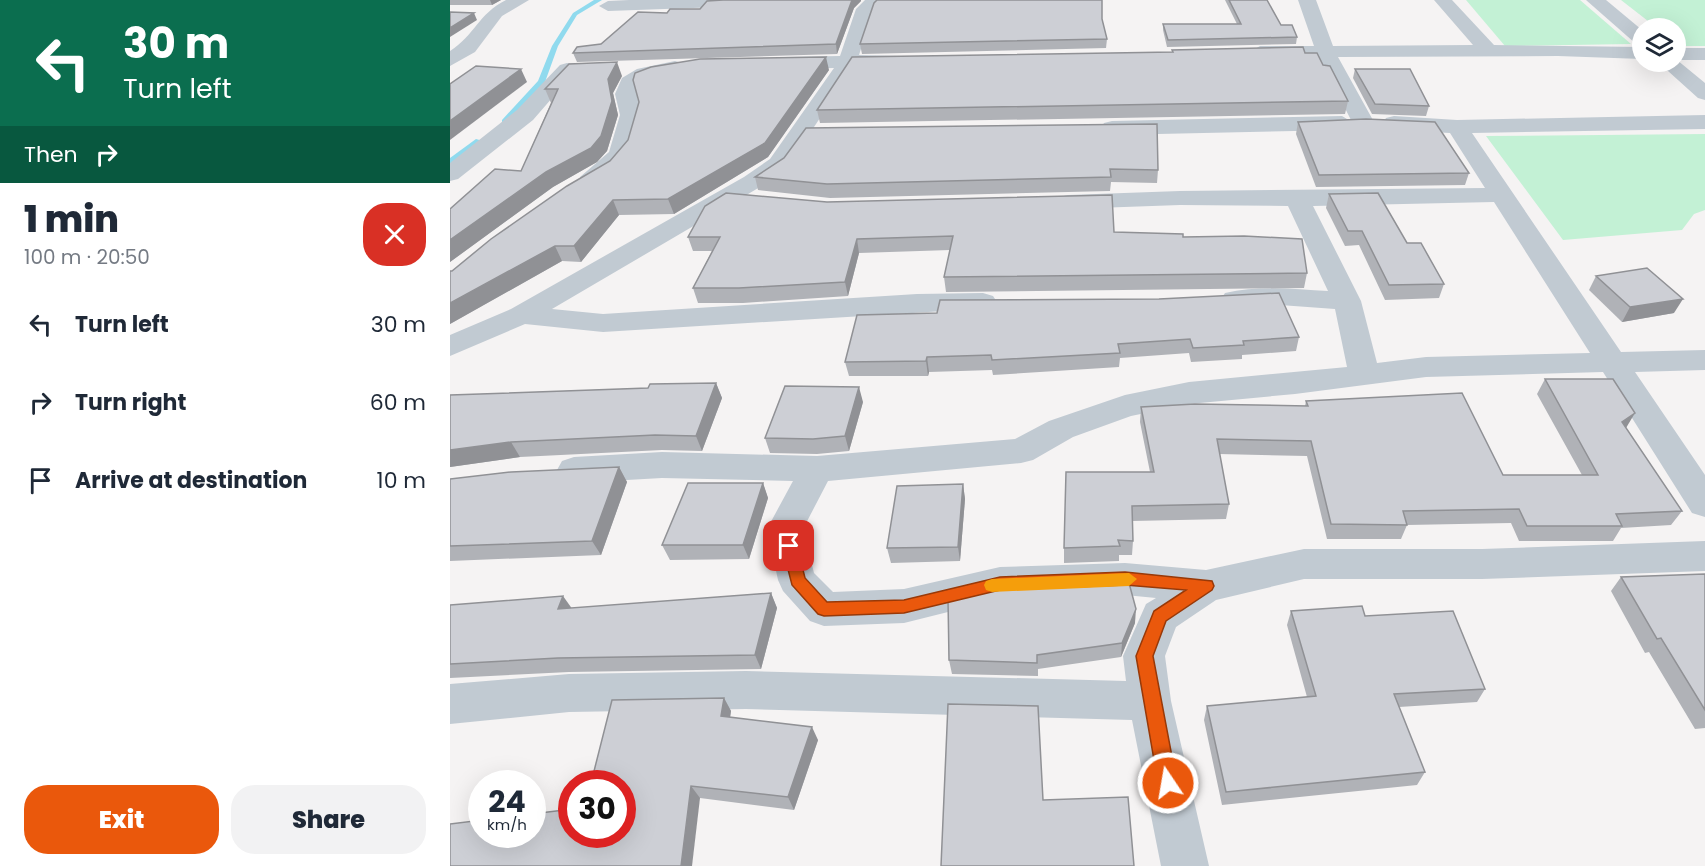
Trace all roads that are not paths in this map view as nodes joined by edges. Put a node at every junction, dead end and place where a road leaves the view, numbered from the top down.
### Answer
1 (520, 0) edge
2 (775, 0) edge
3 (876, 0) edge
4 (1307, 0) edge
5 (1443, 0) edge
6 (1595, 0) edge
7 (608, 6) dead end
8 (473, 12) edge
9 (496, 12) junction
10 (1632, 31) edge
11 (1489, 51) junction
12 (1239, 52) edge
13 (1326, 52) junction
14 (1632, 53) edge
15 (1686, 54) edge
16 (1705, 54) edge
17 (450, 60) edge
18 (916, 60) edge
19 (847, 62) junction
20 (768, 64) edge
21 (677, 66) junction
22 (700, 66) edge
23 (1680, 72) edge
24 (1705, 94) edge
25 (1363, 122) junction
26 (1705, 122) edge
27 (1456, 127) junction
28 (1086, 128) edge
29 (450, 174) edge
30 (572, 189) edge
31 (1502, 195) junction
32 (724, 197) junction
33 (1297, 199) junction
34 (763, 202) edge
35 (1040, 202) edge
36 (1214, 300) edge
37 (1347, 301) junction
38 (1009, 302) edge
39 (521, 315) junction
40 (450, 345) edge
41 (1705, 360) edge
42 (1612, 363) junction
43 (1364, 375) junction
44 (817, 469) junction
45 (544, 471) edge
46 (1705, 503) edge
47 (1705, 556) edge
48 (1206, 586) junction
49 (1150, 700) junction
50 (450, 704) edge
51 (1185, 866) edge

1 - 9 street
2 - 7 street
3 - 19 street
4 - 13 street
5 - 11 street
6 - 10 street
8 - 9 street
9 - 17 street
11 - 13 street
11 - 14 street
12 - 13 street
13 - 25 street
15 - 16 street
18 - 19 street
19 - 20 street
19 - 32 street
21 - 22 street
21 - 29 street
21 - 30 street
23 - 24 street
25 - 27 street
25 - 28 street
26 - 27 street
27 - 31 street
31 - 33 street
31 - 42 street
32 - 34 street
32 - 39 street
33 - 35 street
33 - 37 street
36 - 37 street
37 - 43 street
38 - 39 street
39 - 40 street
41 - 42 street
42 - 43 street
42 - 46 street
43 - 44 street
44 - 45 street
44 - 48 street
47 - 48 street
48 - 49 street
49 - 50 street
49 - 51 street

